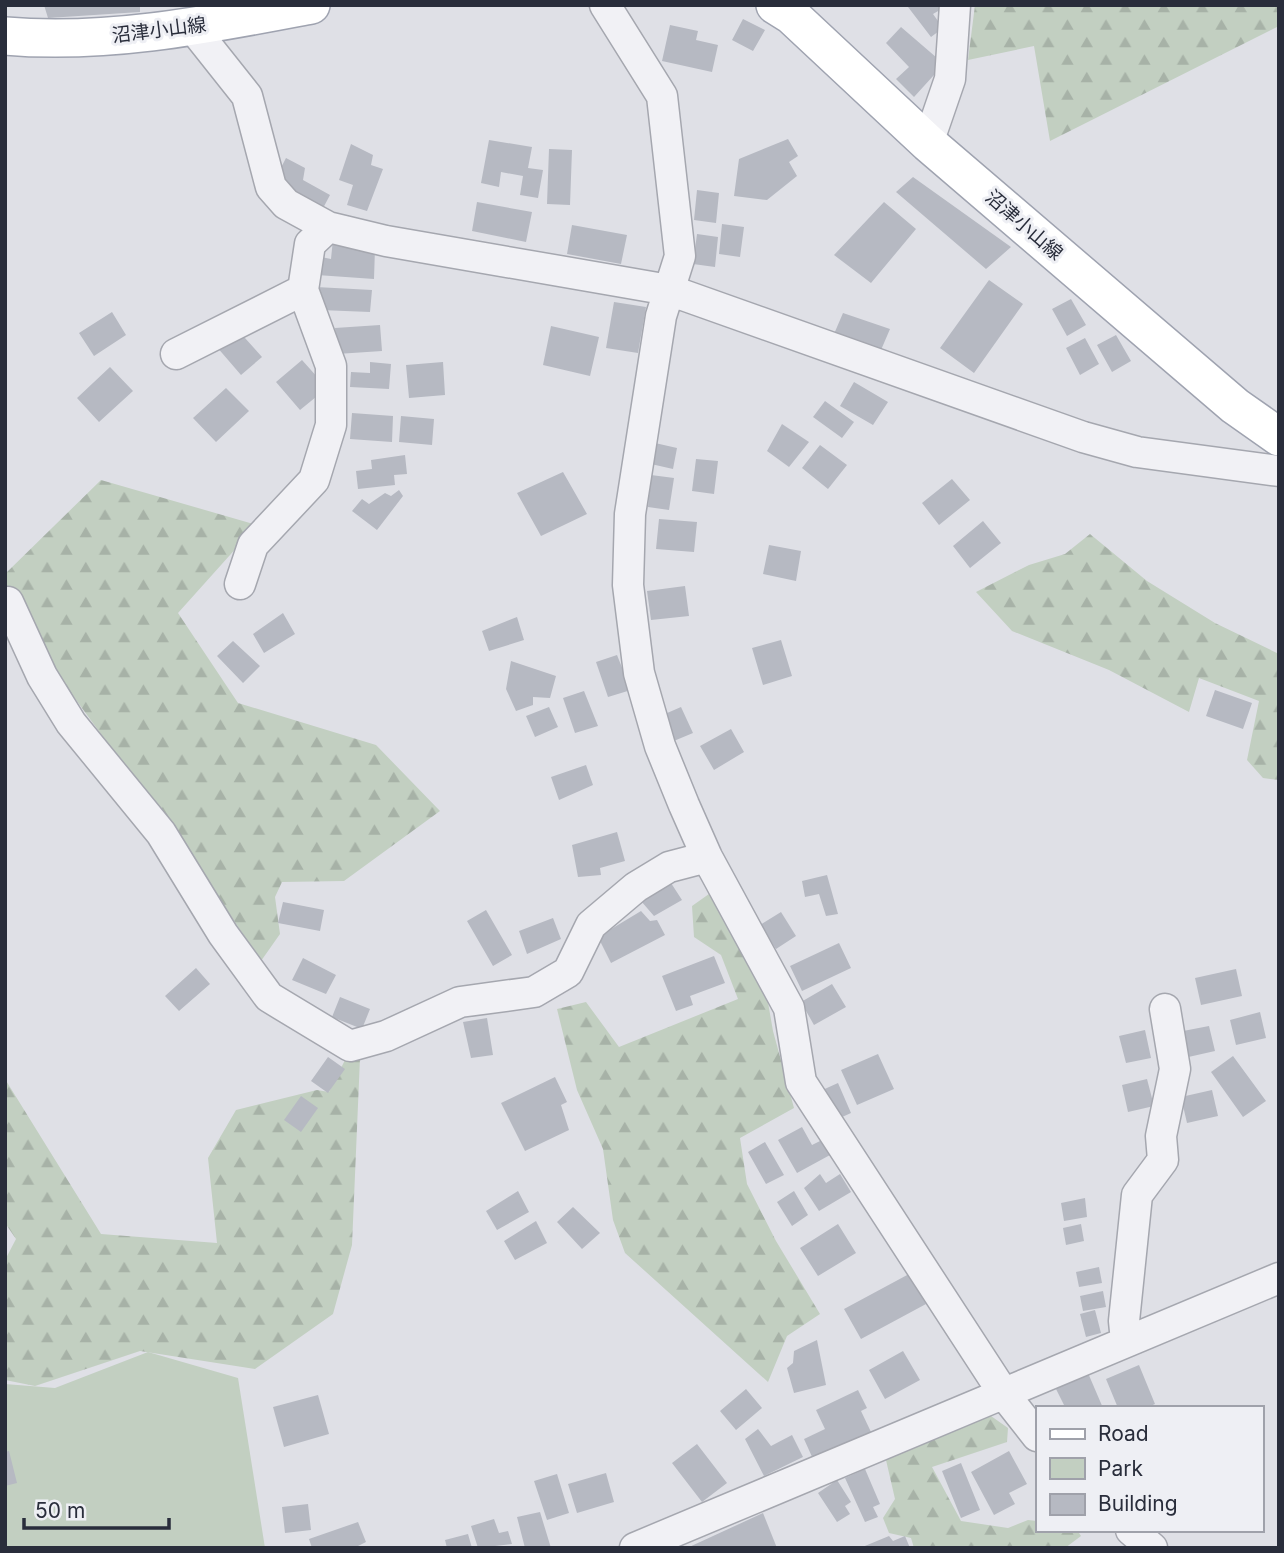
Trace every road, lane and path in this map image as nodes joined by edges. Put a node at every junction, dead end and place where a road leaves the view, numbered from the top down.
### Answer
1 (311, 5) edge
2 (605, 5) edge
3 (775, 5) edge
4 (955, 5) edge
5 (193, 28) junction
6 (5, 36) edge
7 (928, 143) junction
8 (328, 227) junction
9 (669, 289) junction
10 (303, 290) junction
11 (176, 354) dead end
12 (1279, 437) edge
13 (1279, 471) edge
14 (240, 584) dead end
15 (8, 602) dead end
16 (707, 858) junction
17 (1166, 1009) dead end
18 (1279, 1278) edge
19 (1126, 1341) junction
20 (1004, 1394) junction
21 (1036, 1435) edge
22 (1133, 1532) edge
23 (635, 1548) edge
24 (1152, 1548) edge

1 - 5 main road, 沼津小山線
2 - 9 street
3 - 7 main road, 沼津小山線
4 - 7 street
5 - 6 main road, 沼津小山線
5 - 8 street
7 - 12 main road, 沼津小山線
8 - 9 street
8 - 10 street
9 - 13 street
9 - 16 street
10 - 11 street
10 - 14 street
15 - 16 street
16 - 20 street
17 - 19 street
18 - 19 street
19 - 20 street
20 - 21 street
20 - 23 street
22 - 24 street

